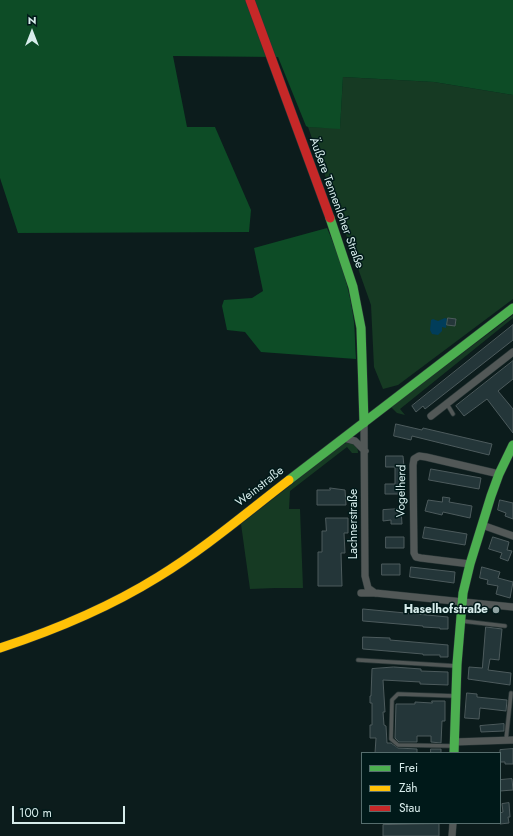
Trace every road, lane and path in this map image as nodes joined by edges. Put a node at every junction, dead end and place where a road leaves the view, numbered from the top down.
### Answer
1 (250, 0) edge
2 (513, 308) edge
3 (513, 352) edge
4 (447, 404) junction
5 (453, 414) dead end
6 (431, 416) dead end
7 (364, 423) junction
8 (344, 438) junction
9 (513, 445) edge
10 (365, 451) junction
11 (510, 458) edge
12 (499, 474) junction
13 (482, 525) junction
14 (513, 536) edge
15 (470, 564) junction
16 (361, 593) dead end
17 (376, 593) junction
18 (462, 602) junction
19 (513, 607) edge
20 (461, 621) junction
21 (505, 626) dead end
22 (0, 648) edge
23 (358, 660) dead end
24 (457, 666) junction
25 (511, 693) dead end
26 (455, 696) junction
27 (510, 740) edge
28 (454, 747) edge
29 (453, 824) edge
30 (452, 836) edge

1 - 7 street, Äußere Tennenloher Straße
2 - 7 street, Weinstraße
3 - 4 street
4 - 5 lane
4 - 6 street
7 - 8 street, Weinstraße
7 - 10 street, Lachnerstraße
8 - 10 street
8 - 22 street, Weinstraße
9 - 11 street
10 - 17 street, Lachnerstraße
11 - 12 street
12 - 13 street
12 - 15 street, Vogelherd
13 - 14 street
13 - 15 street
15 - 18 street
16 - 17 street
17 - 18 street
18 - 19 street
18 - 20 street
20 - 21 lane
20 - 24 street
23 - 24 lane
24 - 26 street
25 - 27 lane
26 - 28 street
26 - 28 lane
27 - 28 street
29 - 30 street

